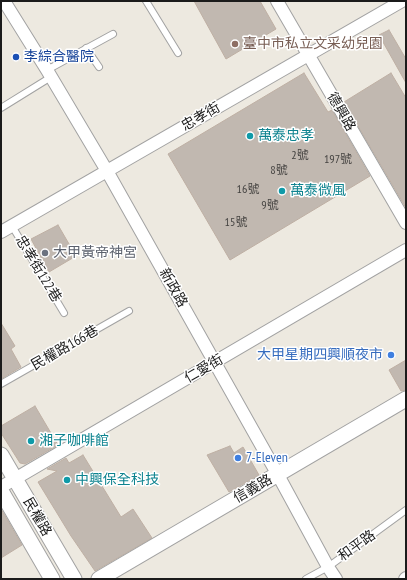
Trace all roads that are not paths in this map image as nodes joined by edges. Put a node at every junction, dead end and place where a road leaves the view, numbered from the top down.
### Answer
1 (4, 1) edge
2 (146, 1) edge
3 (277, 1) edge
4 (402, 1) edge
5 (114, 34) dead end
6 (86, 48) junction
7 (178, 53) dead end
8 (308, 55) junction
9 (99, 68) dead end
10 (49, 73) junction
11 (1, 108) edge
12 (107, 171) junction
13 (406, 222) edge
14 (6, 229) edge
15 (406, 250) edge
16 (128, 311) dead end
17 (64, 313) dead end
18 (214, 362) junction
19 (1, 384) edge
20 (406, 399) edge
21 (1, 455) edge
22 (278, 475) junction
23 (15, 479) junction
24 (1, 487) edge
25 (1, 491) edge
26 (406, 510) edge
27 (328, 567) junction
28 (52, 579) edge
29 (74, 579) edge
30 (99, 579) edge
31 (306, 579) edge
32 (336, 579) edge

1 - 10 street, 新政路
2 - 7 lane
3 - 8 street, 德興路
4 - 8 street, 忠孝街
5 - 6 lane
6 - 9 lane
6 - 10 lane
8 - 12 street, 忠孝街
8 - 13 street, 德興路
10 - 11 lane
10 - 12 street, 新政路
12 - 14 street, 忠孝街
12 - 18 street, 新政路
14 - 17 lane, 忠孝街122巷
15 - 18 street, 仁愛街
16 - 19 lane, 民權路166巷
18 - 22 street, 新政路
18 - 23 street, 仁愛街
20 - 22 street, 信義路
21 - 23 street, 民權路
22 - 27 street, 新政路
22 - 30 street, 信義路
23 - 24 street, 仁愛街
23 - 29 street, 民權路
25 - 28 street, 民權路
26 - 27 lane, 和平路
27 - 31 lane, 和平路
27 - 32 street, 新政路

